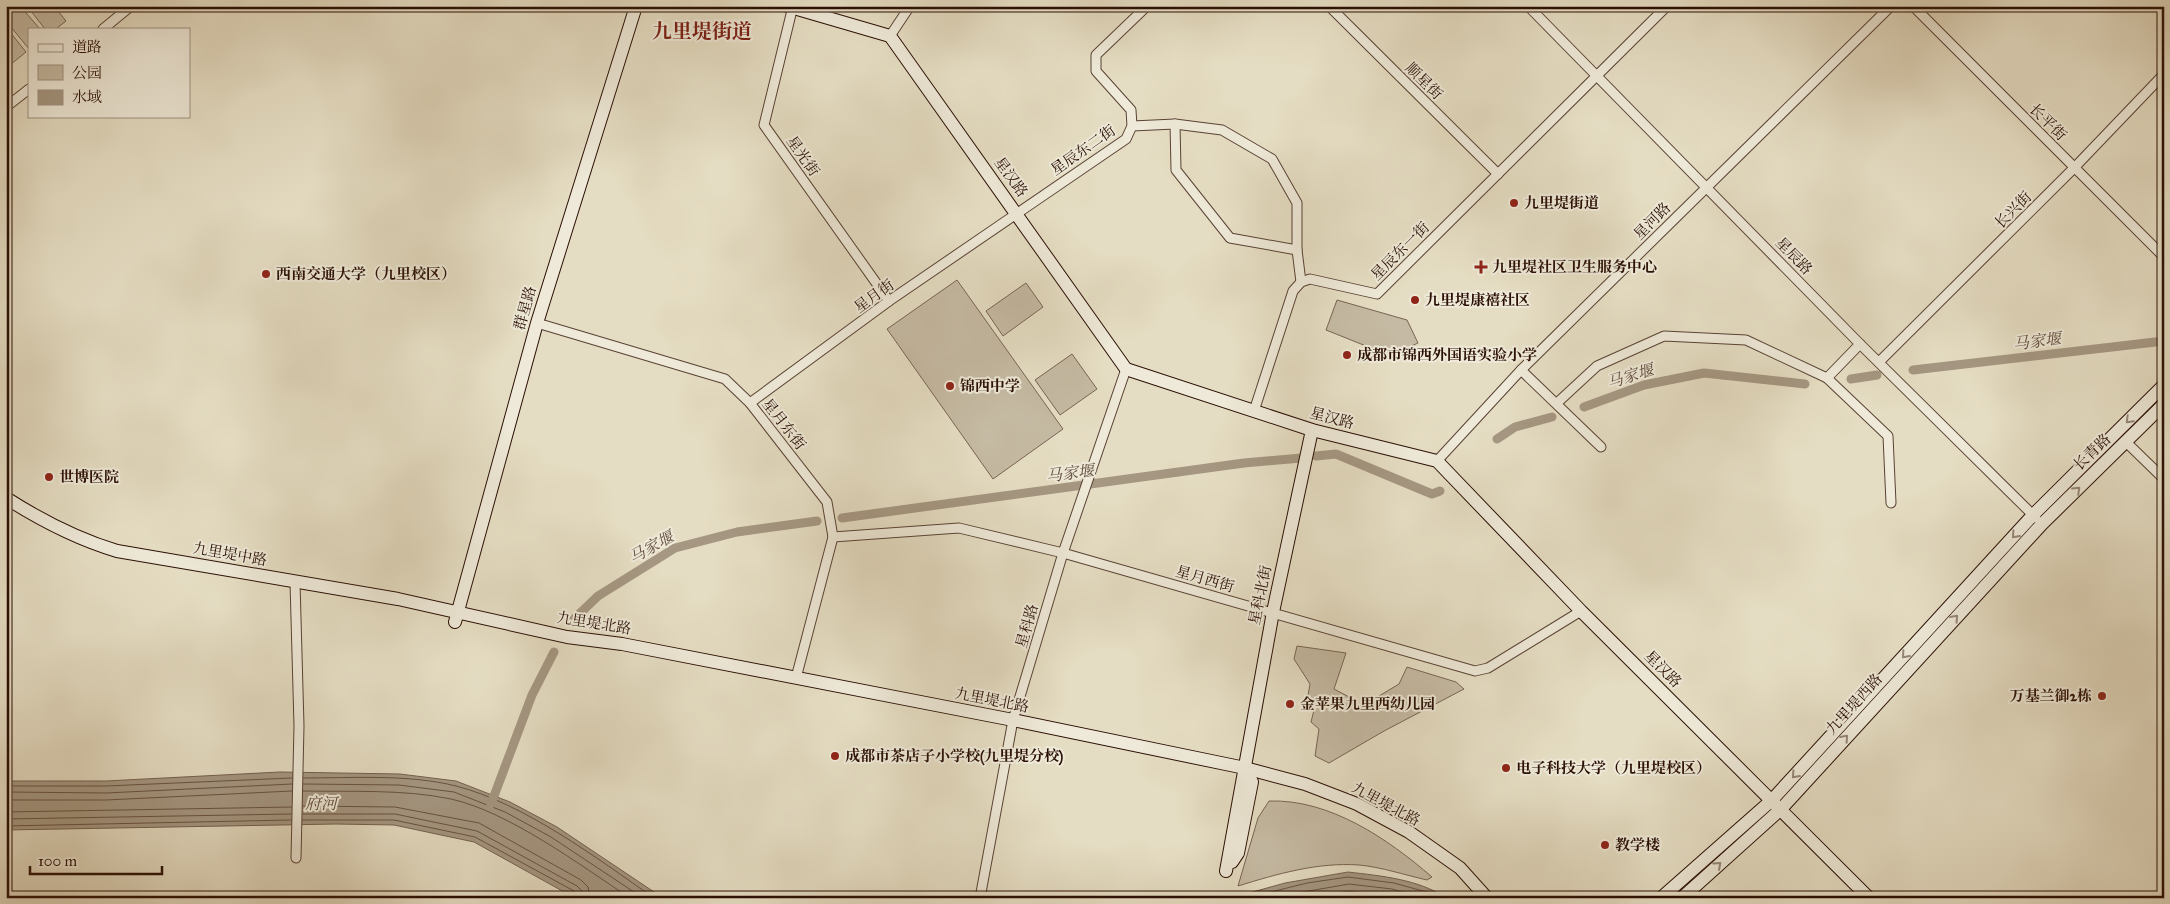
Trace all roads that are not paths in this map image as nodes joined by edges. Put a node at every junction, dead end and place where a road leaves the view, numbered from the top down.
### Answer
1 (131, 6) edge
2 (636, 6) edge
3 (910, 6) edge
4 (1147, 6) edge
5 (1329, 6) edge
6 (1528, 6) edge
7 (1667, 6) edge
8 (1891, 6) edge
9 (1913, 6) edge
10 (791, 7) edge
11 (104, 28) edge
12 (890, 36) junction
13 (2164, 74) edge
14 (1598, 77) junction
15 (28, 90) edge
16 (6, 107) edge
17 (1175, 124) junction
18 (1132, 126) junction
19 (2074, 168) junction
20 (1498, 174) junction
21 (1706, 186) junction
22 (1016, 213) junction
23 (1298, 250) junction
24 (2164, 257) edge
25 (1301, 282) junction
26 (889, 301) junction
27 (537, 323) junction
28 (1860, 344) junction
29 (1879, 362) junction
30 (1126, 369) junction
31 (1521, 370) junction
32 (1827, 378) junction
33 (2164, 385) edge
34 (750, 403) junction
35 (1557, 404) junction
36 (2164, 404) edge
37 (1254, 411) junction
38 (1312, 430) junction
39 (2126, 442) junction
40 (1601, 447) dead end
41 (1437, 461) junction
42 (2164, 479) edge
43 (6, 498) edge
44 (1891, 503) dead end
45 (2038, 519) junction
46 (832, 537) junction
47 (1063, 553) junction
48 (295, 582) junction
49 (1581, 610) junction
50 (1273, 612) junction
51 (457, 617) junction
52 (796, 678) junction
53 (1013, 720) junction
54 (1245, 768) junction
55 (1776, 805) junction
56 (297, 855) dead end
57 (980, 898) edge
58 (1487, 898) edge
59 (1661, 898) edge
60 (1682, 898) edge
61 (1869, 898) edge

1 - 11 street
2 - 27 street, 群星路
3 - 12 street
4 - 18 street, 星辰东二街
5 - 20 street, 顺星街
6 - 14 street, 星辰路
7 - 14 street, 星辰东一街
8 - 21 street, 星河路
9 - 19 street, 长平街
10 - 12 street
10 - 26 street, 星光街
12 - 22 street, 星汉路
13 - 19 street, 长兴街
14 - 20 street, 星辰东一街
14 - 21 street, 星辰路
15 - 16 street
17 - 18 street
17 - 23 street
17 - 23 street
18 - 22 street, 星辰东二街
19 - 24 street, 长平街
19 - 29 street, 长兴街
20 - 25 street, 星辰东一街
21 - 28 street, 星辰路
21 - 31 street, 星河路
22 - 26 street, 星月街
22 - 30 street, 星汉路
23 - 25 street
25 - 37 street
26 - 34 street, 星月街
27 - 34 street, 星月东街
27 - 51 street, 群星路
28 - 29 street, 星辰路
28 - 32 street
29 - 45 street, 星辰路
30 - 37 street, 星汉路
30 - 47 street, 星科路
31 - 35 street
31 - 41 street, 星河路
32 - 35 street
32 - 44 street
33 -> 45 street
34 - 46 street, 星月东街
35 - 40 street
36 - 39 street, 长青路
37 - 38 street, 星汉路
38 - 41 street, 星汉路
38 - 50 street, 星科北街
39 - 42 street
45 -> 39 street, 长青路
41 - 49 street, 星汉路
43 - 48 street, 九里堤中路
45 - 55 street, 九里堤西路
46 - 47 street, 星月西街
46 - 52 street, 星月东街
47 - 50 street, 星月西街
47 - 53 street, 星科路
48 - 51 street, 九里堤中路
48 - 56 street
49 - 50 street, 星月西街
49 - 55 street, 星汉路
50 - 54 street, 星科北街
51 - 52 street, 九里堤北路
52 - 53 street, 九里堤北路
53 - 54 street, 九里堤北路
53 - 57 street, 星科路
54 - 54 street, 星科北街
54 - 58 street, 九里堤北路
55 - 59 street
60 -> 55 street, 九里堤西路
55 - 61 street, 星汉路

